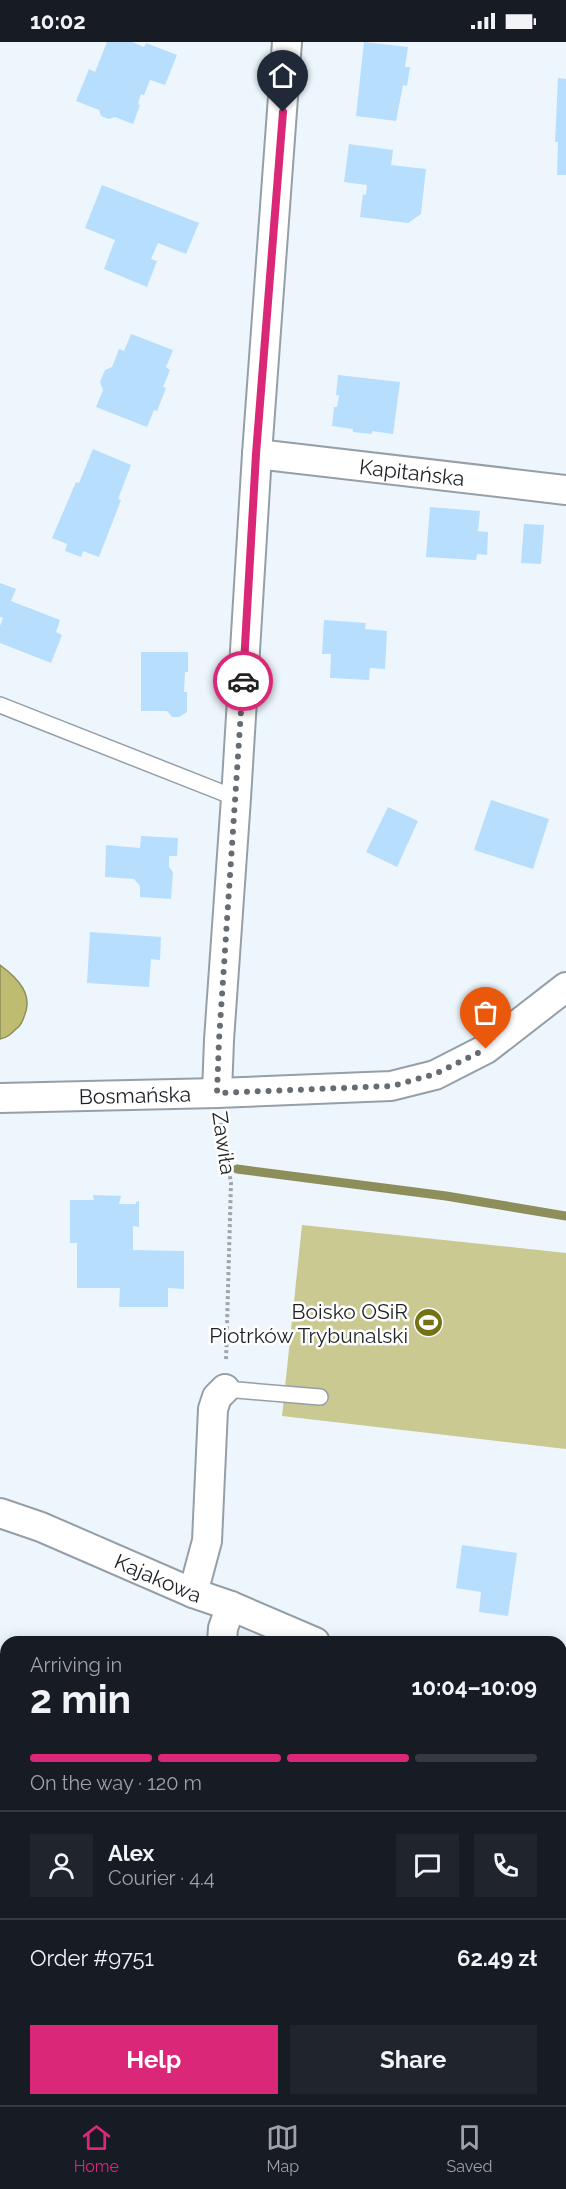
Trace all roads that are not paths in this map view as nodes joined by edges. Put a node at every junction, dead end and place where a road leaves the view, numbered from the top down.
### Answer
1 (288, 42) edge
2 (256, 454) junction
3 (566, 490) edge
4 (0, 705) edge
5 (236, 798) junction
6 (566, 987) edge
7 (217, 1093) junction
8 (0, 1098) edge
9 (225, 1389) joint
10 (320, 1397) dead end
11 (0, 1513) edge
12 (193, 1593) junction
13 (231, 1606) junction
14 (222, 1636) edge
15 (301, 1636) edge

1 - 2 street, Zawiła
2 - 3 street, Kapitańska
2 - 5 street, Zawiła
4 - 5 lane
5 - 7 street, Zawiła
6 - 7 street, Bosmańska
7 - 8 street, Bosmańska
9 - 10 lane
9 - 12 street
11 - 12 street, Kajakowa
12 - 13 street, Kajakowa
13 - 14 street
13 - 15 street, Kajakowa

